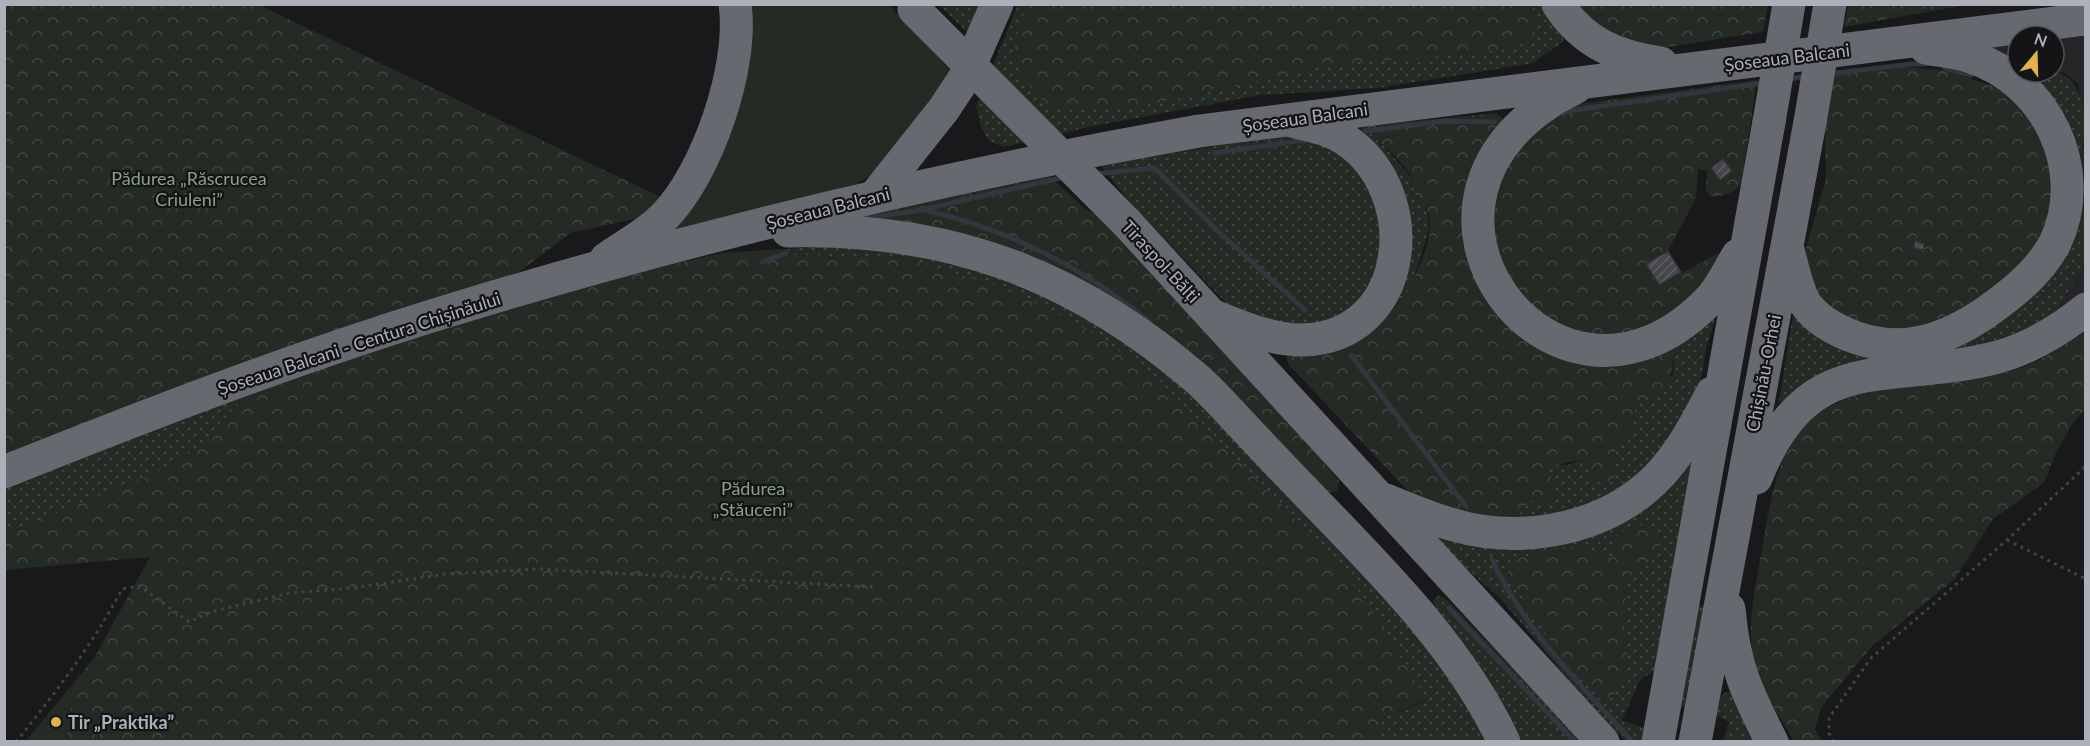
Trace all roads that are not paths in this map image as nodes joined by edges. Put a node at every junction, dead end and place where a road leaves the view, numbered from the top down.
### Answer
1 (735, 4) edge
2 (997, 4) edge
3 (1558, 4) edge
4 (1789, 4) edge
5 (1830, 4) edge
6 (2012, 4) edge
7 (911, 7) edge
8 (2085, 19) edge
9 (1937, 38) junction
10 (1898, 43) junction
11 (1699, 68) junction
12 (1592, 80) junction
13 (1282, 119) junction
14 (875, 196) junction
15 (720, 235) junction
16 (1749, 238) junction
17 (1787, 246) junction
18 (588, 272) junction
19 (2085, 309) edge
20 (1209, 314) junction
21 (1727, 361) junction
22 (4, 471) edge
23 (1376, 495) junction
24 (1404, 526) junction
25 (1734, 532) junction
26 (1366, 554) junction
27 (1726, 574) junction
28 (1697, 728) edge
29 (1504, 741) edge
30 (1603, 741) edge
31 (1658, 741) edge
32 (1772, 741) edge

1 - 18 highway
2 - 14 highway
3 - 11 highway
4 - 16 highway, Chișinău-Orhei, bridge
5 - 17 highway, Chișinău-Orhei, bridge
6 - 9 highway
7 - 20 highway, Tiraspol-Bălți, bridge
8 - 9 highway, Șoseaua Balcani
9 - 10 highway, Șoseaua Balcani
10 - 11 highway, Șoseaua Balcani
10 - 17 highway
11 - 12 highway, Șoseaua Balcani
12 - 13 highway, Șoseaua Balcani
12 - 16 highway
13 - 14 highway, Șoseaua Balcani
13 - 20 highway
14 - 15 highway, Șoseaua Balcani
15 - 18 highway, Șoseaua Balcani - Centura Chișinăului
15 - 26 highway
16 - 21 highway, Chișinău-Orhei
17 - 25 highway, Chișinău-Orhei
18 - 22 highway, Șoseaua Balcani - Centura Chișinăului
19 - 25 highway
20 - 23 highway, Tiraspol-Bălți
21 - 23 highway
21 - 31 highway, Chișinău-Orhei
23 - 24 highway, Tiraspol-Bălți
24 - 26 highway
24 - 30 highway, Tiraspol-Bălți
25 - 27 highway, Chișinău-Orhei
26 - 29 highway
27 - 28 highway, Chișinău-Orhei
27 - 32 highway

